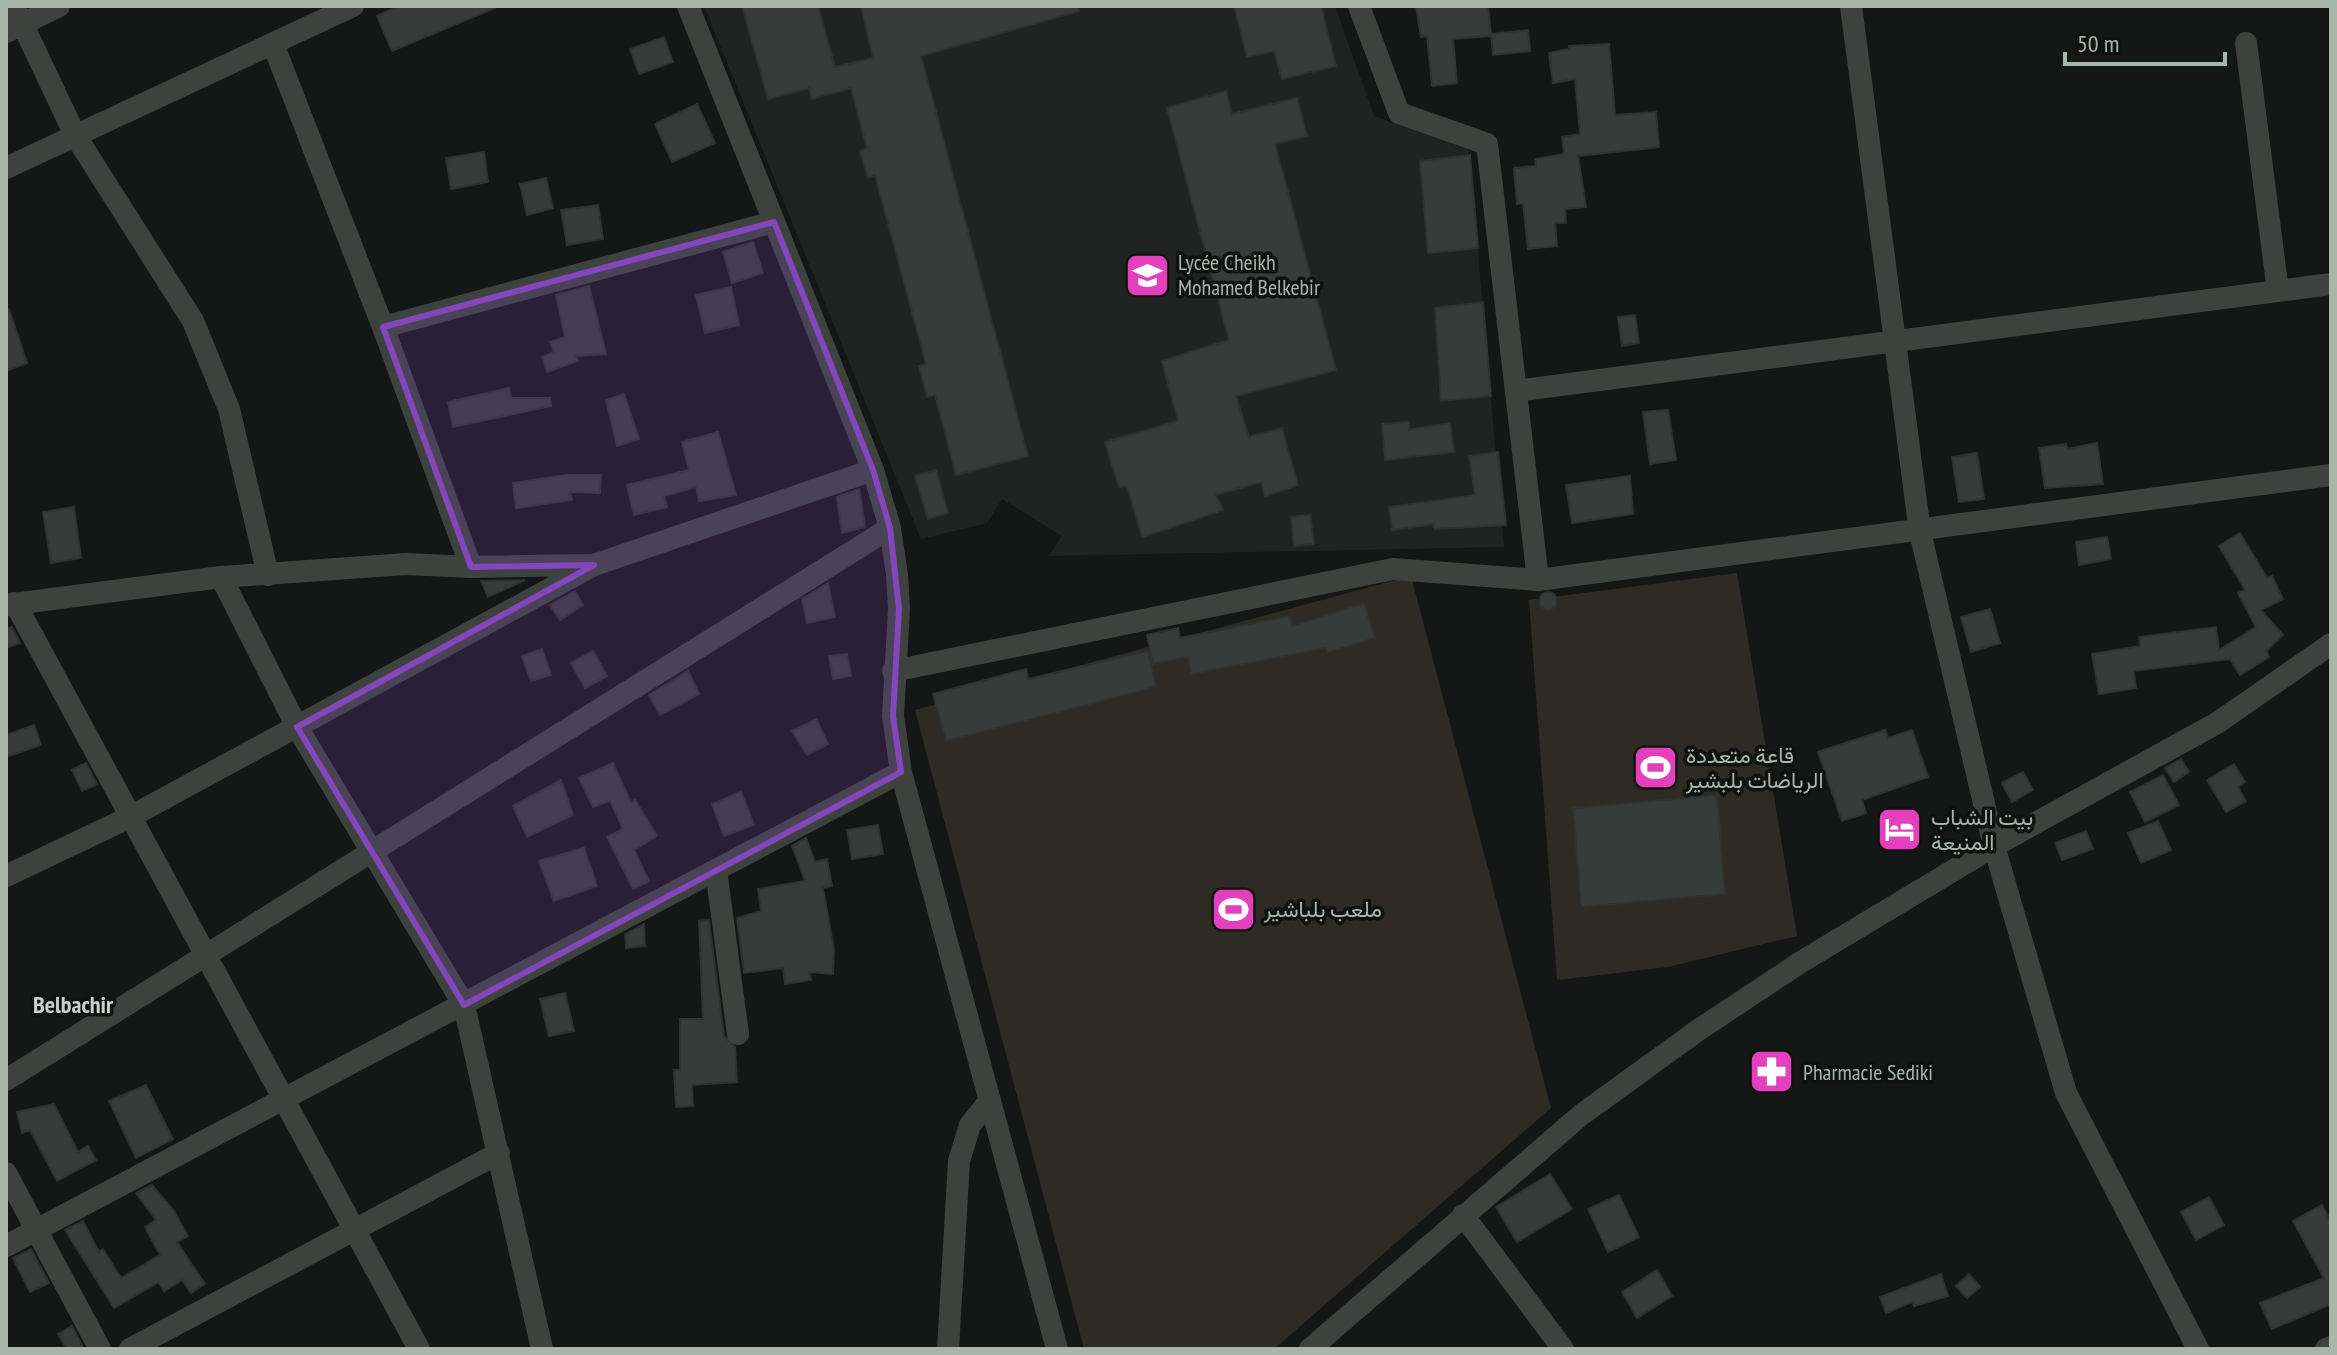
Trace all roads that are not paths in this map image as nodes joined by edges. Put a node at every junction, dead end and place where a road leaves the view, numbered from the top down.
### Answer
1 (59, 6) edge
2 (353, 6) edge
3 (688, 6) edge
4 (1359, 6) edge
5 (1851, 6) edge
6 (14, 20) edge
7 (2246, 43) dead end
8 (273, 44) junction
9 (75, 135) junction
10 (6, 168) edge
11 (774, 222) junction
12 (2331, 284) edge
13 (2278, 291) junction
14 (383, 327) junction
15 (1895, 341) junction
16 (1516, 391) junction
17 (873, 470) junction
18 (2331, 475) edge
19 (890, 528) junction
20 (1920, 532) junction
21 (594, 565) junction
22 (471, 567) junction
23 (268, 575) junction
24 (221, 577) junction
25 (1538, 580) junction
26 (10, 604) edge
27 (2331, 644) edge
28 (893, 671) junction
29 (297, 727) junction
30 (901, 772) junction
31 (130, 817) junction
32 (1994, 846) junction
33 (371, 851) junction
34 (716, 870) junction
35 (6, 876) edge
36 (205, 955) junction
37 (464, 1005) junction
38 (738, 1034) dead end
39 (6, 1080) edge
40 (283, 1099) junction
41 (990, 1100) junction
42 (499, 1153) junction
43 (6, 1173) edge
44 (1463, 1215) junction
45 (36, 1230) junction
46 (354, 1230) junction
47 (6, 1246) edge
48 (410, 1346) edge
49 (100, 1349) edge
50 (130, 1349) edge
51 (542, 1349) edge
52 (948, 1349) edge
53 (1057, 1349) edge
54 (1310, 1349) edge
55 (1563, 1349) edge
56 (2198, 1349) edge

1 - 6 street
2 - 8 street
3 - 11 street
4 - 16 street
5 - 15 street
6 - 9 street
7 - 13 street
8 - 9 street
8 - 14 street
9 - 10 street
9 - 23 street
11 - 14 street
11 - 17 street
12 - 13 street
13 - 15 street
14 - 22 street
15 - 16 street
15 - 20 street
16 - 25 street
17 - 19 street
17 - 21 street
18 - 20 street
19 - 28 street
19 - 33 street
20 - 25 street
20 - 32 street
21 - 22 street
21 - 29 street
22 - 23 street
23 - 24 street
24 - 26 street
24 - 29 street
25 - 28 street
26 - 31 street
27 - 32 street
28 - 30 street
29 - 31 street
29 - 33 street
30 - 34 street
30 - 41 street
31 - 35 street
31 - 36 street
32 - 44 street
32 - 56 street
33 - 36 street
33 - 37 street
34 - 37 street
34 - 38 street
36 - 39 street
36 - 40 street
37 - 40 street
37 - 42 street
40 - 45 street
40 - 46 street
41 - 52 street
41 - 53 street
42 - 46 street
42 - 51 street
43 - 45 street
44 - 54 street
44 - 55 street
45 - 47 street
45 - 49 street
46 - 48 street
46 - 50 street

